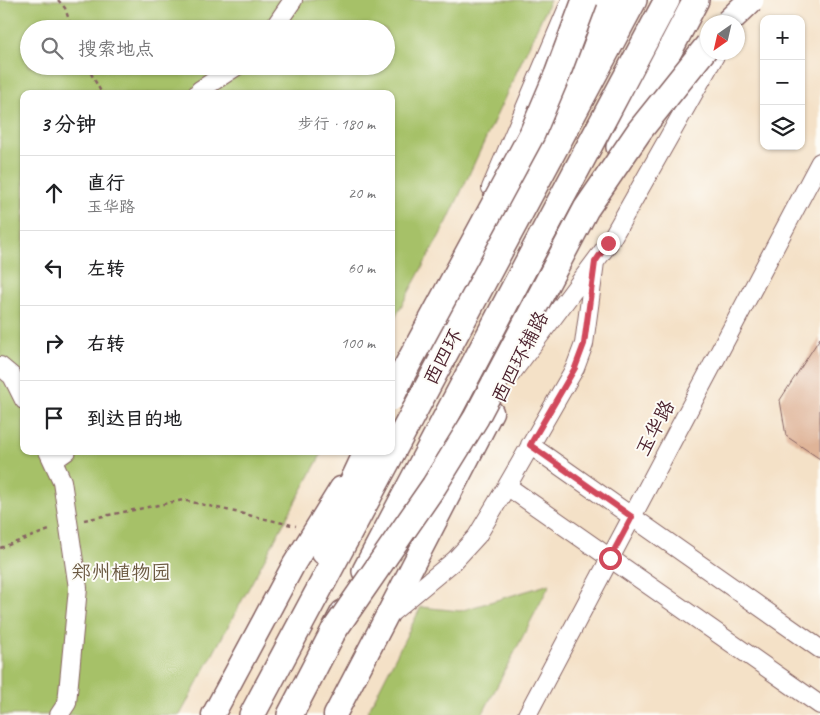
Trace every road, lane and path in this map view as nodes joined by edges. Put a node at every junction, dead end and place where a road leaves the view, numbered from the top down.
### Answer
1 (58, 0) edge
2 (293, 0) edge
3 (571, 0) edge
4 (585, 0) edge
5 (604, 0) edge
6 (619, 0) edge
7 (634, 0) edge
8 (667, 0) edge
9 (696, 0) edge
10 (708, 0) edge
11 (745, 0) edge
12 (751, 0) edge
13 (735, 15) edge
14 (737, 15) edge
15 (69, 20) edge
16 (280, 20) edge
17 (700, 55) edge
18 (712, 60) edge
19 (92, 75) edge
20 (223, 75) edge
21 (100, 90) edge
22 (200, 90) edge
23 (532, 134) junction
24 (820, 162) edge
25 (586, 208) junction
26 (595, 262) junction
27 (0, 366) edge
28 (412, 374) junction
29 (511, 374) junction
30 (395, 390) edge
31 (20, 392) edge
32 (395, 401) edge
33 (530, 445) junction
34 (395, 447) edge
35 (56, 455) edge
36 (362, 455) edge
37 (363, 455) edge
38 (391, 455) edge
39 (507, 486) junction
40 (632, 517) junction
41 (68, 523) junction
42 (314, 531) junction
43 (0, 548) edge
44 (610, 558) junction
45 (387, 616) junction
46 (333, 632) junction
47 (820, 649) edge
48 (286, 651) junction
49 (820, 705) edge
50 (59, 715) edge
51 (212, 715) edge
52 (252, 715) edge
53 (290, 715) edge
54 (335, 715) edge
55 (527, 715) edge

1 - 15 path
2 - 16 street
3 - 28 street
4 - 23 highway, bridge
5 - 23 highway, bridge
6 - 28 main road
7 - 34 highway, 西四环
8 - 46 highway, 西四环, bridge
9 - 25 highway, bridge
10 - 29 main road, 西四环辅路
11 - 14 street
12 - 13 highway, bridge
17 - 25 highway, bridge
18 - 26 street
19 - 21 path
20 - 22 street
23 - 30 highway, bridge
24 - 40 street, 玉华路
25 - 46 highway, bridge
26 - 29 street
26 - 33 street
27 - 31 street
28 - 32 main road
29 - 45 main road, 西四环辅路
33 - 39 street
33 - 40 street
35 - 41 street
36 - 42 main road
37 - 48 highway
38 - 48 highway, 西四环
39 - 44 street
39 - 45 street
40 - 44 street, 玉华路
40 - 47 street
41 - 42 path
41 - 43 path
41 - 50 street
42 - 51 main road
44 - 49 street
44 - 55 street, 玉华路
45 - 54 main road, 西四环辅路
46 - 53 highway, 西四环
48 - 52 highway, 西四环

